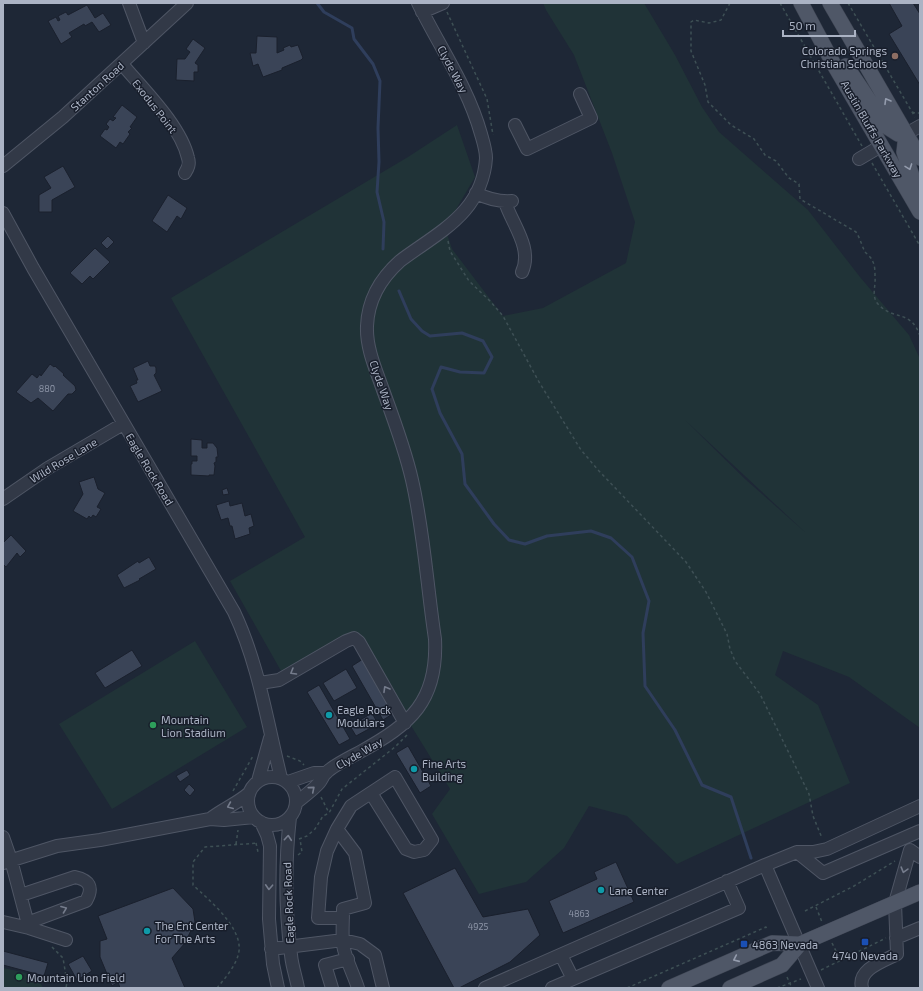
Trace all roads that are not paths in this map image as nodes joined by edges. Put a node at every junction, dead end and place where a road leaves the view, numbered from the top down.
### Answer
1 (129, 3) edge
2 (187, 3) edge
3 (443, 3) edge
4 (801, 3) edge
5 (830, 3) edge
6 (420, 7) edge
7 (811, 22) junction
8 (144, 43) junction
9 (122, 64) junction
10 (580, 94) dead end
11 (515, 125) dead end
12 (920, 126) edge
13 (906, 134) junction
14 (882, 146) junction
15 (863, 157) road end
16 (920, 158) edge
17 (3, 166) edge
18 (185, 172) dead end
19 (476, 193) junction
20 (920, 199) edge
21 (920, 212) edge
22 (3, 213) edge
23 (522, 272) dead end
24 (124, 424) junction
25 (3, 499) edge
26 (260, 683) junction
27 (408, 727) junction
28 (270, 736) junction
29 (326, 773) junction
30 (258, 780) junction
31 (284, 780) junction
32 (371, 793) junction
33 (248, 794) junction
34 (296, 803) junction
35 (920, 806) edge
36 (290, 817) junction
37 (210, 818) junction
38 (257, 820) junction
39 (337, 829) junction
40 (920, 831) edge
41 (3, 837) edge
42 (904, 838) junction
43 (797, 852) junction
44 (915, 853) edge
45 (7, 861) edge
46 (765, 865) junction
47 (727, 881) junction
48 (920, 892) edge
49 (21, 895) junction
50 (895, 903) junction
51 (343, 918) junction
52 (3, 922) edge
53 (28, 926) junction
54 (920, 928) edge
55 (896, 935) junction
56 (66, 940) dead end
57 (343, 940) junction
58 (800, 944) junction
59 (290, 947) junction
60 (272, 949) junction
61 (561, 955) junction
62 (348, 960) junction
63 (573, 979) junction
64 (278, 988) edge
65 (298, 988) edge
66 (332, 988) edge
67 (358, 988) edge
68 (383, 988) edge
69 (486, 988) edge
70 (552, 988) edge
71 (669, 988) edge
72 (730, 988) edge
73 (818, 988) edge
74 (862, 988) edge

1 - 8 street
2 - 8 street, Stanton Road
3 - 6 street
4 - 7 main road, Austin Bluffs Parkway
13 -> 5 main road
6 - 19 street, Clyde Way
7 - 13 main road
7 - 14 main road, Austin Bluffs Parkway
8 - 9 street, Stanton Road
9 - 17 street, Stanton Road
9 - 18 street, Exodus Point
10 - 11 street
12 - 13 street
13 - 16 main road
13 -> 20 main road
14 - 15 street
14 - 21 main road, Austin Bluffs Parkway
19 - 23 street
19 - 27 street, Clyde Way
22 - 24 street, Eagle Rock Road
24 - 25 street, Wild Rose Lane
24 - 26 street, Eagle Rock Road
27 -> 26 street
26 - 28 street, Eagle Rock Road
27 - 29 street, Clyde Way
28 - 30 street, Eagle Rock Road
28 - 31 street, Eagle Rock Road
29 - 31 street
34 -> 29 street
30 - 31 street
30 - 33 street, Eagle Rock Road
31 - 34 street, Eagle Rock Road
32 - 32 street
32 - 39 street
33 -> 37 street
33 - 38 street, Eagle Rock Road
34 - 36 street, Eagle Rock Road
35 - 43 street
36 - 38 street
59 -> 36 street, Eagle Rock Road
37 - 38 street
37 - 45 street
38 -> 60 street, Eagle Rock Road
39 - 51 street
39 - 51 street
40 - 42 street
41 - 45 street
42 - 43 street
42 - 44 street
43 - 46 street
44 -> 50 street
45 - 49 street
46 - 47 street
46 - 58 street
47 - 61 street
47 - 63 street
48 - 50 main road
49 - 53 street
53 -> 49 street
50 - 55 street
50 - 58 main road
51 - 57 street
52 - 53 street
53 - 56 street
54 - 55 street
55 - 74 street
57 - 59 street
57 - 62 street
57 - 68 street
58 -> 71 main road
58 - 72 main road
58 - 73 street
59 - 60 street
59 - 65 street, Eagle Rock Road
60 - 64 street, Eagle Rock Road
61 - 63 street
61 - 69 street
62 - 66 street
62 - 67 street
63 - 70 street

